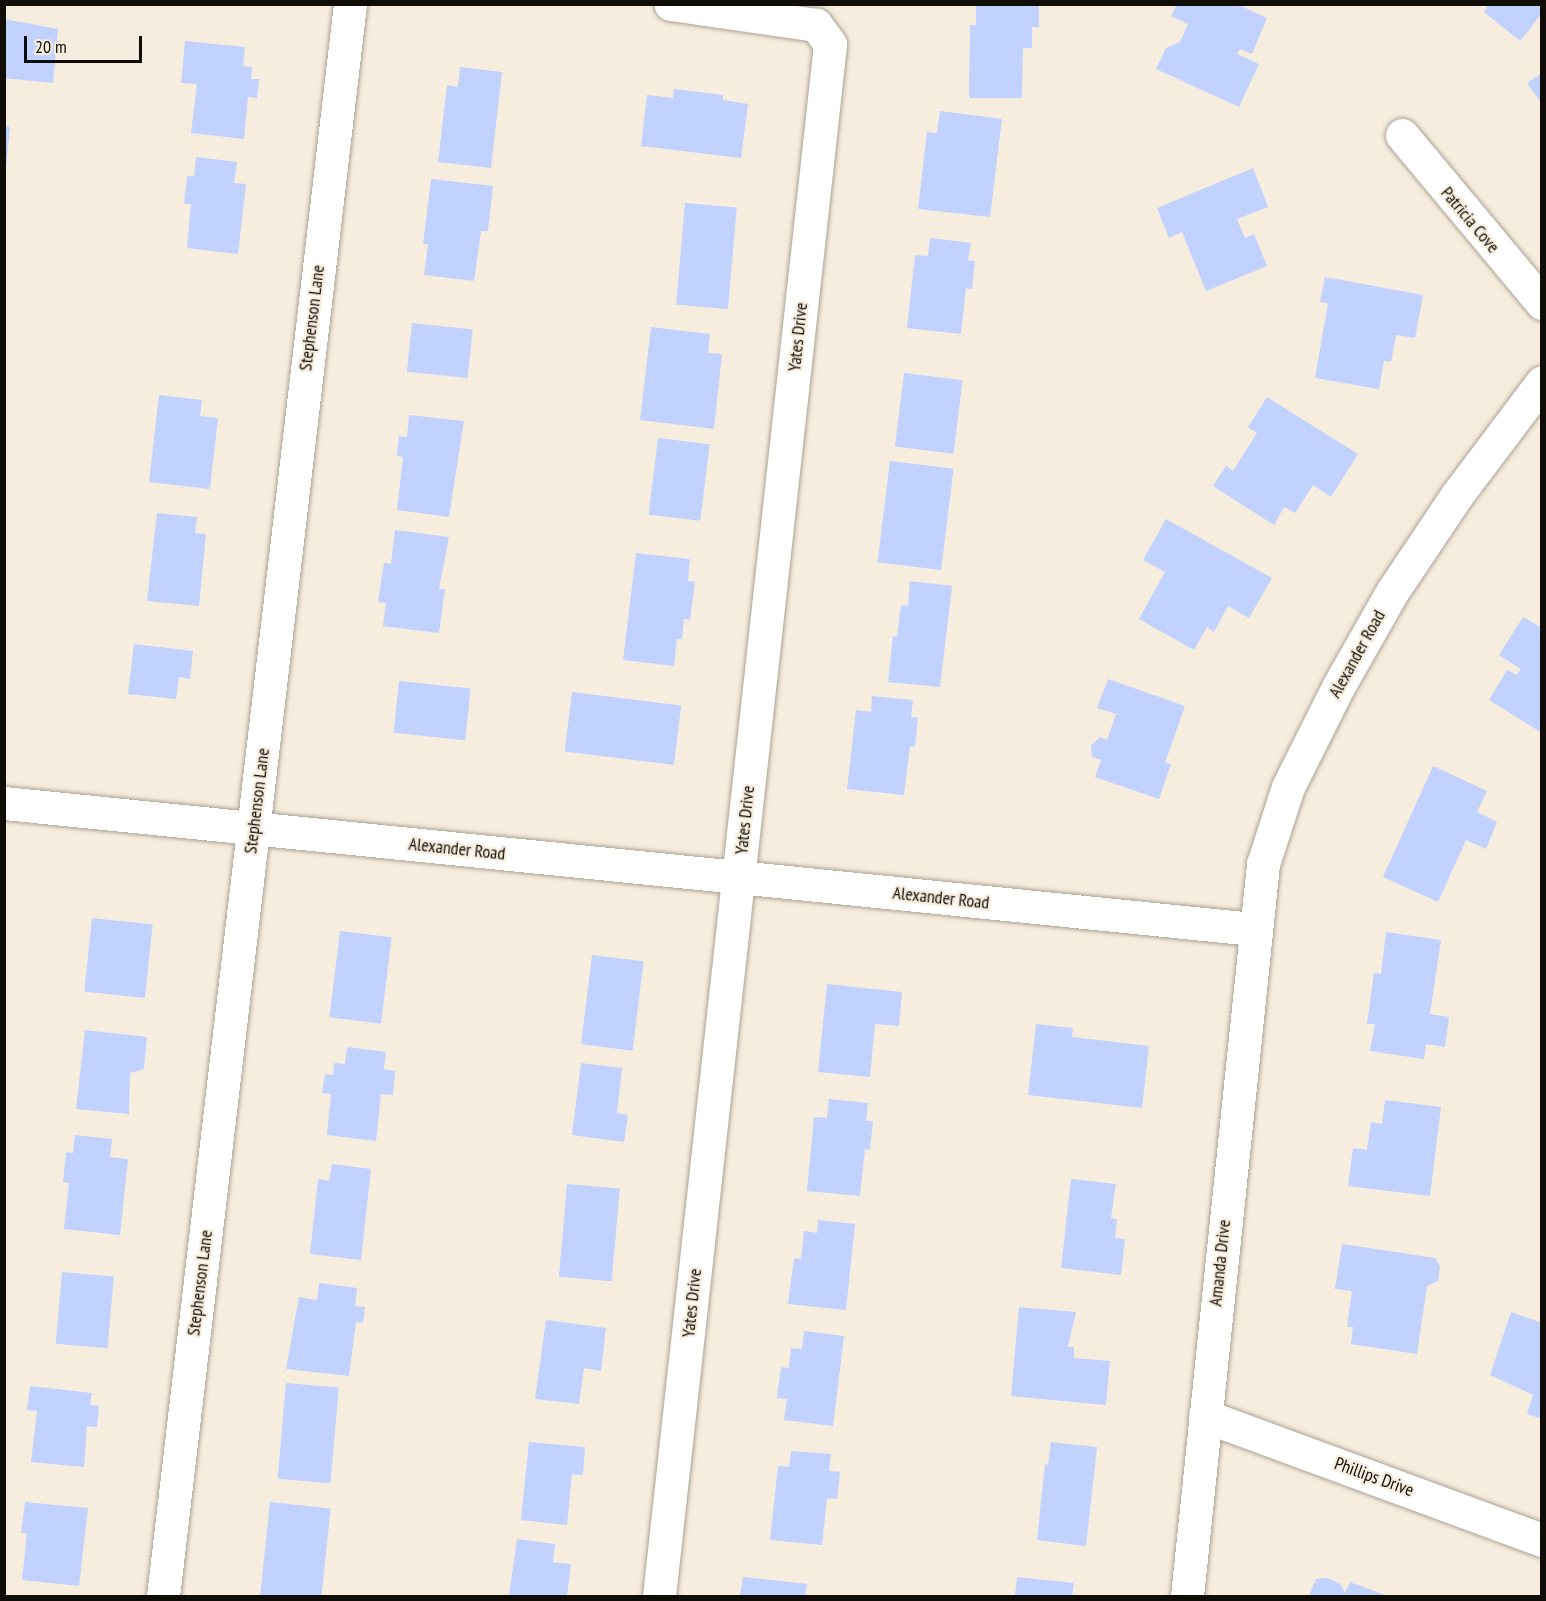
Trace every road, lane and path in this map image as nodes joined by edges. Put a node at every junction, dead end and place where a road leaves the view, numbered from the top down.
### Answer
1 (350, 4) edge
2 (671, 4) edge
3 (1402, 135) dead end
4 (1542, 303) edge
5 (1542, 382) edge
6 (4, 803) edge
7 (254, 828) junction
8 (739, 877) junction
9 (1254, 929) junction
10 (1205, 1416) junction
11 (1542, 1540) edge
12 (163, 1596) edge
13 (659, 1596) edge
14 (1187, 1596) edge

1 - 7 street, Stephenson Lane
2 - 8 street, Yates Drive
3 - 4 street, Patricia Cove
5 - 9 street, Alexander Road
6 - 7 street, Alexander Road
7 - 8 street, Alexander Road
7 - 12 street, Stephenson Lane
8 - 9 street, Alexander Road
8 - 13 street, Yates Drive
9 - 10 street, Amanda Drive
10 - 11 street, Phillips Drive
10 - 14 street, Amanda Drive

